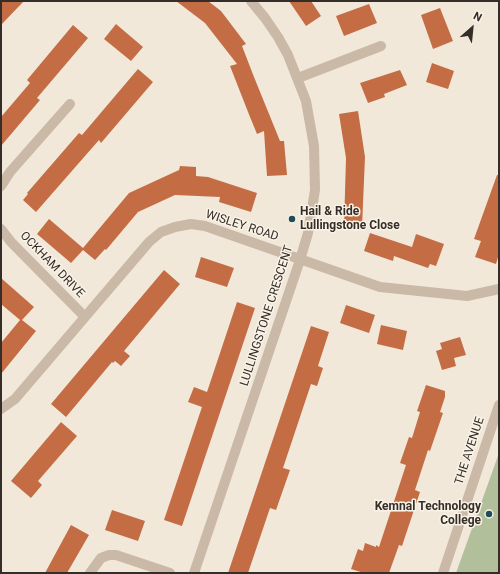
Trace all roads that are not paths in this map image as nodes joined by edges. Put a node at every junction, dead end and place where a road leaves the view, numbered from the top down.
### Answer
1 (251, 1) edge
2 (381, 46) dead end
3 (298, 78) junction
4 (70, 104) dead end
5 (1, 186) edge
6 (1, 229) edge
7 (300, 260) junction
8 (499, 289) edge
9 (85, 317) junction
10 (499, 405) edge
11 (1, 409) edge
12 (90, 573) edge
13 (170, 573) edge
14 (194, 573) edge
15 (443, 573) edge

1 - 3 street, LULLINGSTONE CRESCENT
2 - 3 street
3 - 7 street, LULLINGSTONE CRESCENT
4 - 5 street
6 - 9 street, OCKHAM DRIVE
7 - 8 street, WISLEY ROAD
7 - 9 street, WISLEY ROAD
7 - 14 street, LULLINGSTONE CRESCENT
9 - 11 street, WISLEY ROAD
10 - 15 street, THE AVENUE
12 - 13 street

